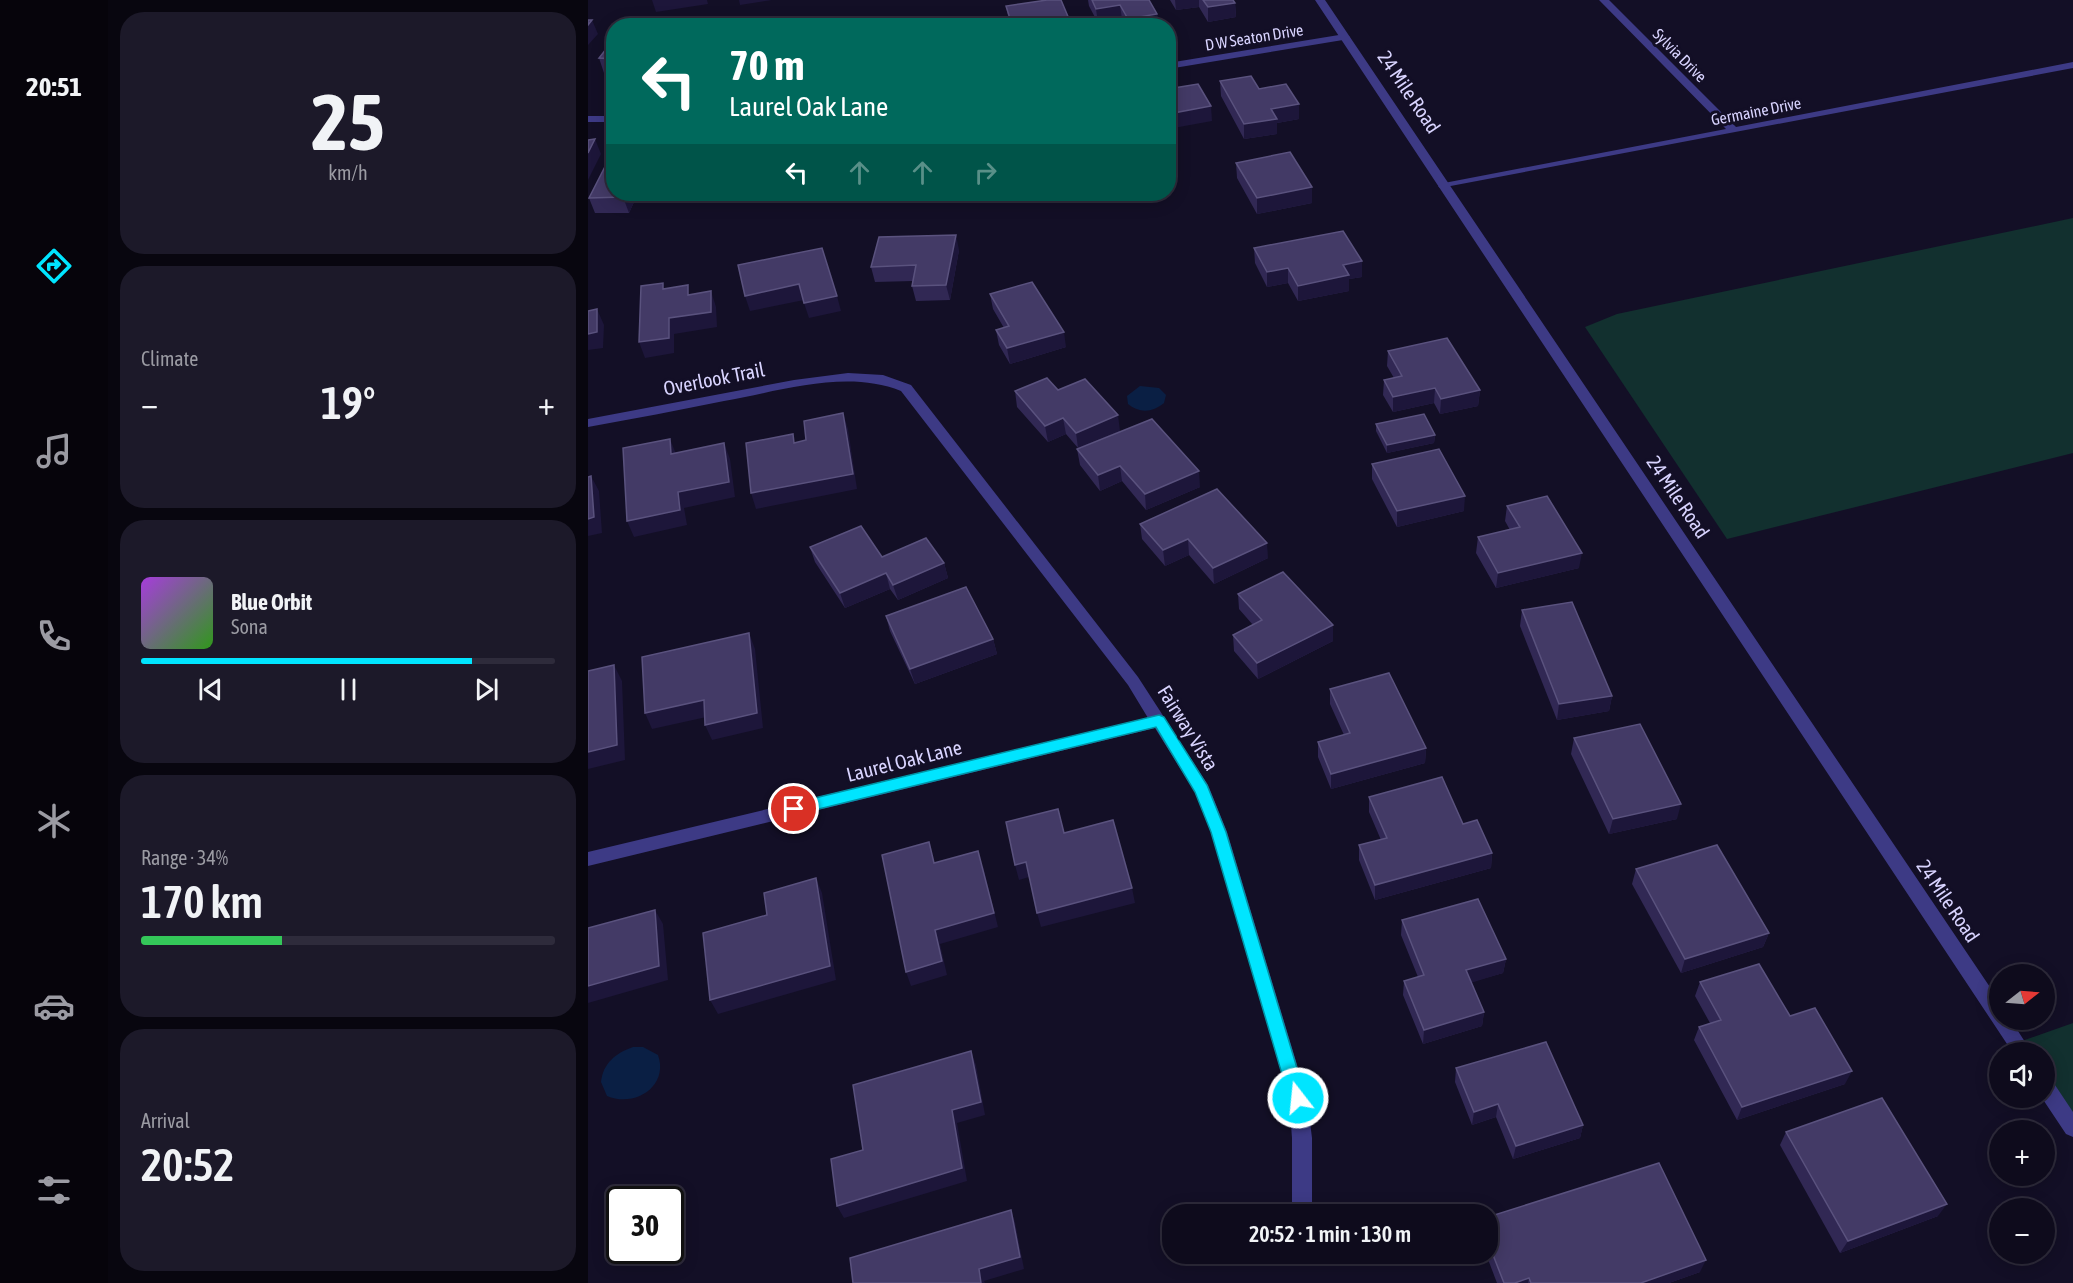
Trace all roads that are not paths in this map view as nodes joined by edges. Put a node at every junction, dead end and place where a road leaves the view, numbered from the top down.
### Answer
1 (1320, 0) edge
2 (1604, 0) edge
3 (1345, 37) junction
4 (1176, 65) edge
5 (2073, 66) edge
6 (588, 119) edge
7 (606, 119) edge
8 (1734, 131) junction
9 (1444, 186) junction
10 (848, 377) joint
11 (588, 423) edge
12 (1159, 721) junction
13 (588, 859) edge
14 (1989, 1003) edge
15 (2055, 1101) edge
16 (2073, 1128) edge
17 (1302, 1204) edge

1 - 3 street, 24 Mile Road
2 - 8 street, Sylvia Drive
3 - 4 street, D W Seaton Drive
3 - 9 street, 24 Mile Road
5 - 8 street, Germaine Drive
6 - 7 street
8 - 9 street, Germaine Drive
9 - 14 street, 24 Mile Road
10 - 11 street, Overlook Trail
10 - 12 street, Fairway Vista
12 - 13 street, Laurel Oak Lane
12 - 17 street, Fairway Vista
15 - 16 street

